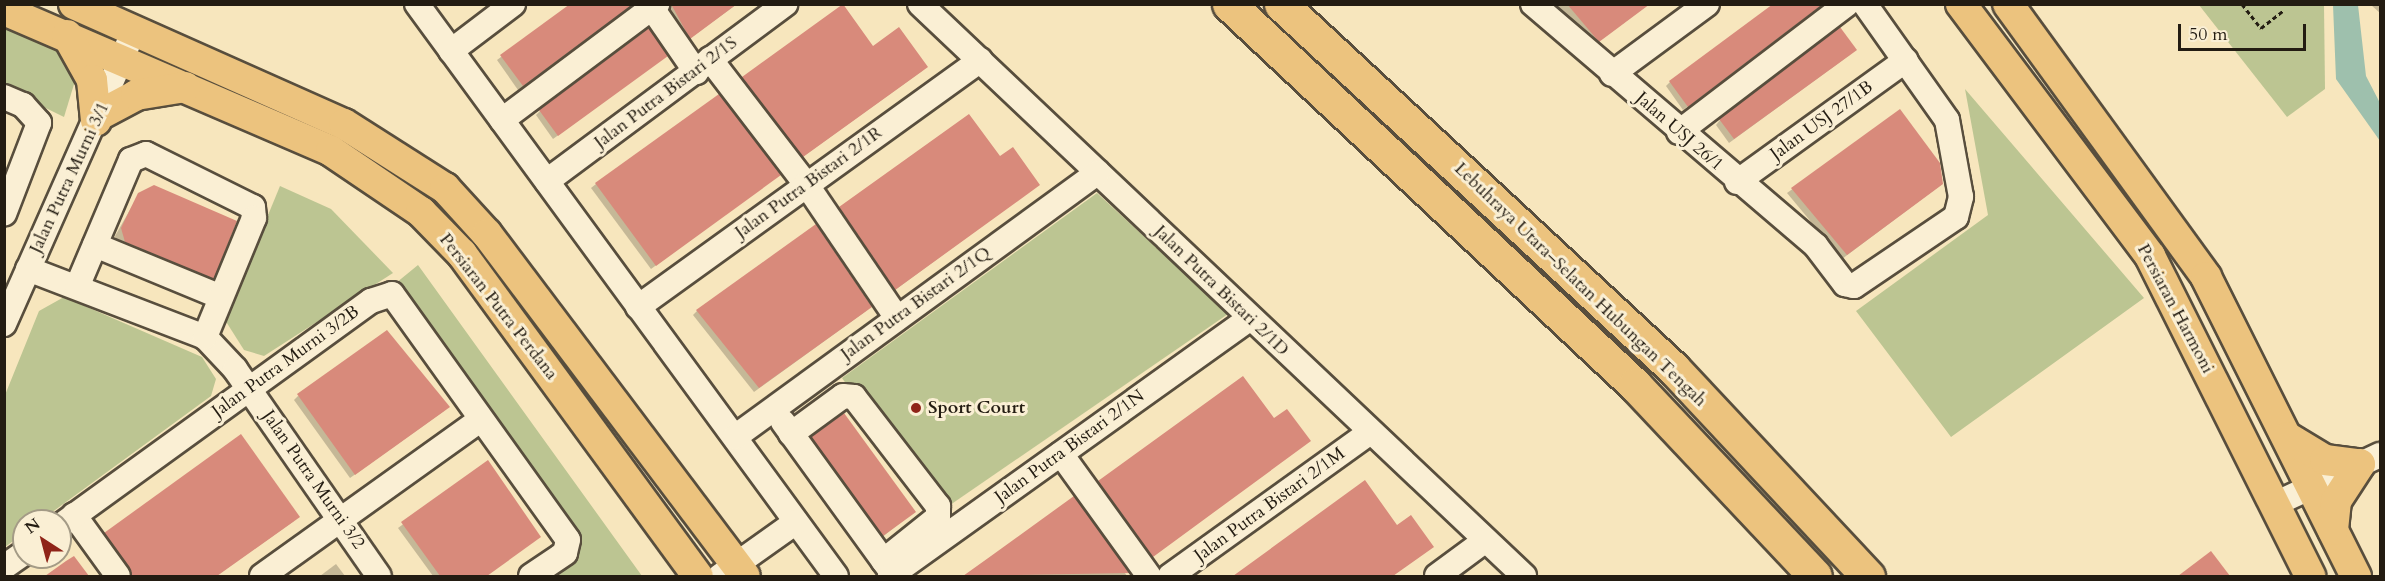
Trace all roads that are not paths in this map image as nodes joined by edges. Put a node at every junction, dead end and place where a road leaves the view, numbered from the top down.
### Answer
1 (74, 4) edge
2 (417, 4) edge
3 (513, 4) edge
4 (785, 4) edge
5 (920, 4) edge
6 (1229, 4) edge
7 (1281, 4) edge
8 (1533, 4) edge
9 (1707, 4) edge
10 (1847, 4) edge
11 (1865, 4) edge
12 (1961, 4) edge
13 (2008, 4) edge
14 (654, 6) edge
15 (4, 10) edge
16 (134, 31) junction
17 (67, 34) junction
18 (451, 51) junction
19 (123, 59) junction
20 (980, 60) junction
21 (1906, 60) junction
22 (703, 65) junction
23 (1612, 74) junction
24 (185, 87) junction
25 (4, 97) edge
26 (99, 118) junction
27 (502, 120) junction
28 (1678, 132) junction
29 (1098, 172) junction
30 (547, 181) junction
31 (1737, 182) junction
32 (806, 184) junction
33 (4, 214) edge
34 (95, 245) junction
35 (28, 269) junction
36 (77, 287) junction
37 (221, 297) junction
38 (638, 307) junction
39 (897, 318) junction
40 (1250, 318) junction
41 (4, 324) edge
42 (205, 337) junction
43 (249, 388) junction
44 (773, 408) junction
45 (481, 419) junction
46 (1369, 433) junction
47 (791, 434) junction
48 (2283, 434) junction
49 (735, 437) junction
50 (1061, 454) junction
51 (2370, 459) edge
52 (2311, 487) junction
53 (2277, 503) junction
54 (72, 517) edge
55 (341, 520) junction
56 (796, 522) junction
57 (72, 526) edge
58 (2333, 530) junction
59 (1483, 542) junction
60 (888, 571) edge
61 (734, 573) edge
62 (118, 576) edge
63 (262, 576) edge
64 (379, 576) edge
65 (531, 576) edge
66 (698, 576) edge
67 (836, 576) edge
68 (1149, 576) edge
69 (1170, 576) edge
70 (1437, 576) edge
71 (1524, 576) edge
72 (1815, 576) edge
73 (1868, 576) edge
74 (2310, 576) edge
75 (2356, 576) edge

1 - 16 main road, Persiaran Putra Perdana
2 - 18 street
3 - 18 street
4 - 22 street, Jalan Putra Bistari 2/1S
5 - 20 street, Jalan Putra Bistari 2/1D
6 - 72 highway, Lebuhraya Utara–Selatan Hubungan Tengah
7 - 73 highway, Lebuhraya Utara–Selatan Hubungan Tengah
8 - 23 street, Jalan USJ 26/1
9 - 23 street
10 - 28 street
11 - 21 street
12 - 53 main road, Persiaran Harmoni
13 - 48 main road, Persiaran Harmoni
14 - 22 street
14 - 27 street
15 - 17 main road, Persiaran Putra Perdana
16 - 19 street, Jalan Putra Murni 3/1
16 - 61 main road, Persiaran Putra Perdana
17 - 19 main road, Persiaran Putra Perdana
17 - 26 main road
18 - 27 street
19 - 24 main road, Persiaran Putra Perdana
19 - 26 street, Jalan Putra Murni 3/1
20 - 29 street, Jalan Putra Bistari 2/1D
20 - 32 street, Jalan Putra Bistari 2/1R
21 - 31 street, Jalan USJ 27/1B
21 - 31 street, Jalan USJ 26/1
22 - 30 street, Jalan Putra Bistari 2/1S
22 - 32 street
23 - 28 street, Jalan USJ 26/1
24 - 26 main road
24 - 66 main road, Persiaran Putra Perdana
25 - 33 street
26 - 35 street, Jalan Putra Murni 3/1
27 - 30 street
28 - 31 street, Jalan USJ 26/1
29 - 39 street, Jalan Putra Bistari 2/1Q
29 - 40 street, Jalan Putra Bistari 2/1D
30 - 38 street
32 - 38 street, Jalan Putra Bistari 2/1R
32 - 39 street
34 - 36 street
34 - 37 street
34 - 37 street
35 - 36 street, Jalan Putra Murni 3/2
35 - 41 street, Jalan Putra Murni 3/1
36 - 42 street, Jalan Putra Murni 3/2
37 - 42 street
38 - 49 street
39 - 44 street, Jalan Putra Bistari 2/1Q
40 - 46 street, Jalan Putra Bistari 2/1D
40 - 50 street, Jalan Putra Bistari 2/1N
42 - 43 street, Jalan Putra Murni 3/2
43 - 45 street, Jalan Putra Murni 3/2B
43 - 54 street, Jalan Putra Murni 3/2B
43 - 55 street, Jalan Putra Murni 3/2
44 - 47 street
44 - 49 street, Jalan Putra Bistari 2/1Q
45 - 55 street
45 - 65 street
46 - 59 street, Jalan Putra Bistari 2/1D
46 - 69 street, Jalan Putra Bistari 2/1M
47 - 60 street
47 - 60 street
48 - 51 main road
48 - 52 main road, Persiaran Harmoni
49 - 56 street
50 - 60 street, Jalan Putra Bistari 2/1N
50 - 68 street
51 - 52 street
51 - 58 main road
52 - 53 street
52 - 58 main road, Persiaran Harmoni
53 - 74 main road, Persiaran Harmoni
55 - 63 street
55 - 64 street, Jalan Putra Murni 3/2
56 - 61 street
56 - 67 street
57 - 62 street
58 - 75 main road, Persiaran Harmoni
59 - 70 street
59 - 71 street, Jalan Putra Bistari 2/1D

